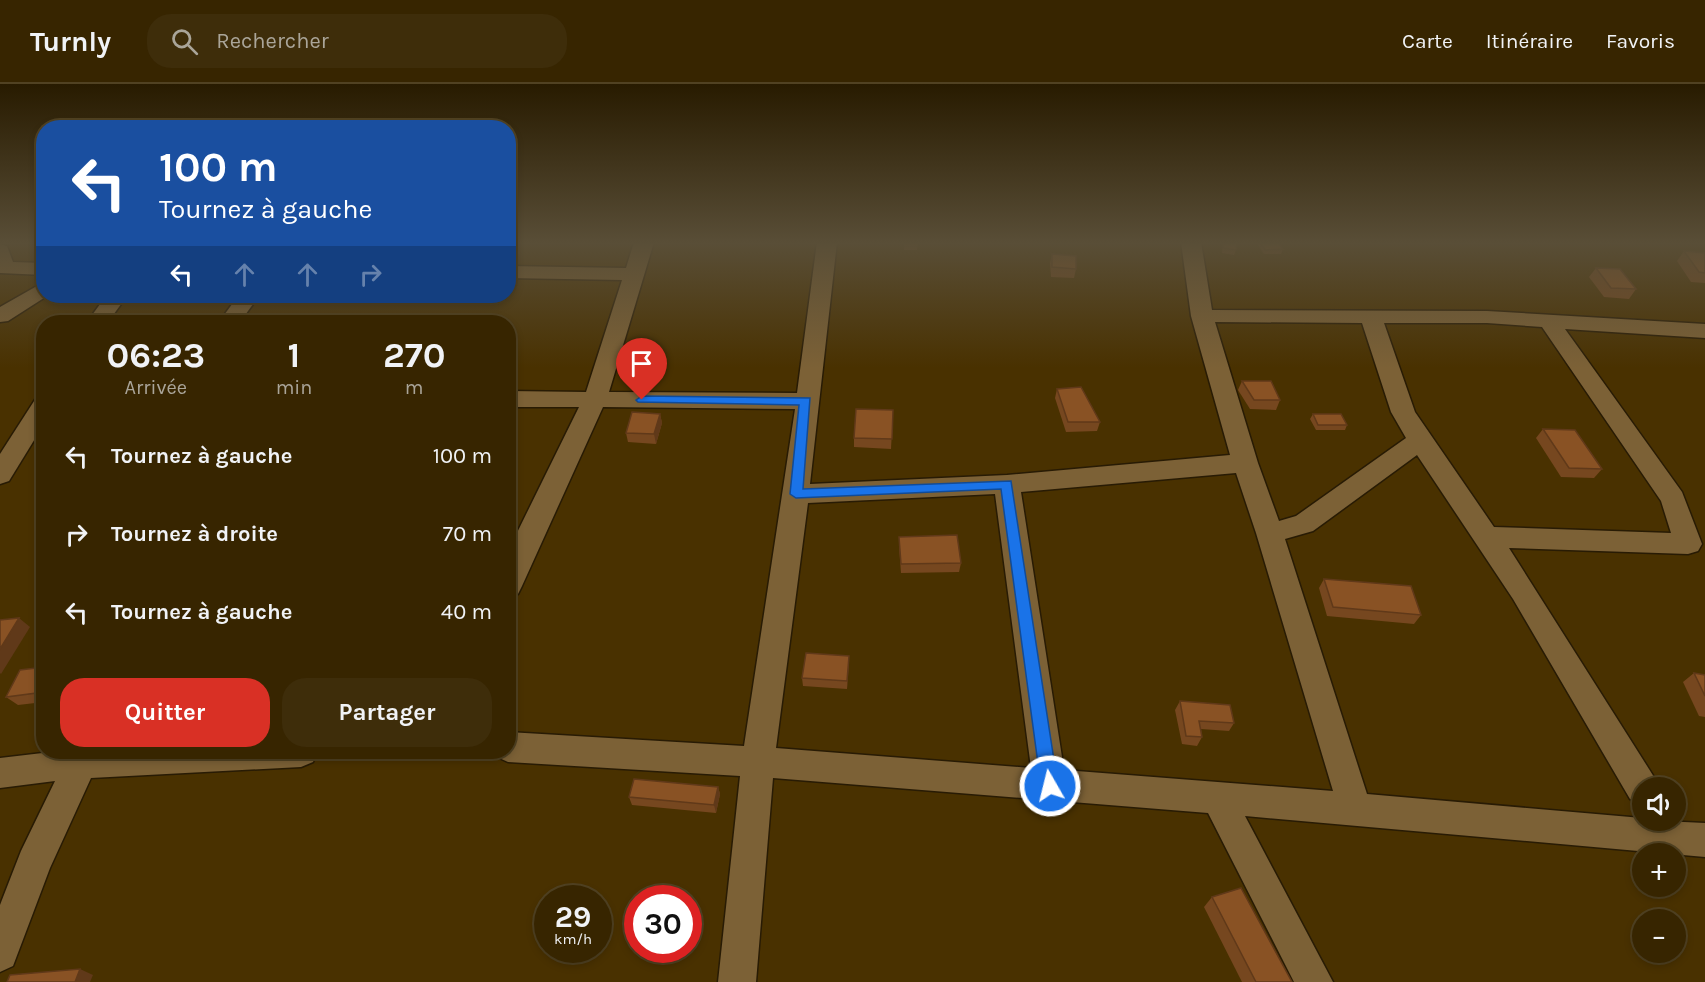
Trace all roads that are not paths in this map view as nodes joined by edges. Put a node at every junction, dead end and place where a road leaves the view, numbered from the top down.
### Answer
1 (630, 284) edge
2 (821, 284) edge
3 (1197, 284) edge
4 (36, 293) edge
5 (112, 303) edge
6 (244, 303) edge
7 (102, 315) edge
8 (234, 315) edge
9 (0, 316) edge
10 (1202, 316) junction
11 (1371, 317) junction
12 (1549, 322) junction
13 (1705, 331) edge
14 (516, 399) edge
15 (595, 399) junction
16 (805, 401) junction
17 (36, 417) edge
18 (1420, 440) junction
19 (1245, 463) junction
20 (0, 475) edge
21 (1007, 484) junction
22 (796, 494) junction
23 (1270, 533) junction
24 (1487, 537) junction
25 (516, 568) edge
26 (516, 747) edge
27 (73, 759) edge
28 (82, 759) edge
29 (758, 762) junction
30 (0, 774) edge
31 (1635, 777) edge
32 (1050, 786) junction
33 (1218, 799) junction
34 (1355, 809) junction
35 (1632, 826) edge
36 (1676, 831) edge
37 (1705, 840) edge
38 (0, 953) edge
39 (737, 982) edge
40 (1314, 982) edge

1 - 15 street
2 - 16 street
3 - 10 street
4 - 9 street
5 - 7 street
6 - 8 street
10 - 11 street
10 - 19 street
11 - 12 street
11 - 18 street
12 - 13 street
12 - 24 street
14 - 15 street
15 - 16 street
15 - 25 street
16 - 22 street
17 - 20 street
18 - 23 street
18 - 24 street
19 - 21 street
19 - 23 street
21 - 22 street
21 - 32 street
22 - 29 street
23 - 34 street
24 - 31 street
26 - 29 street
27 - 30 street
28 - 38 street
29 - 32 street
29 - 39 street
32 - 33 street
33 - 34 street
33 - 40 street
34 - 35 street
36 - 37 street

